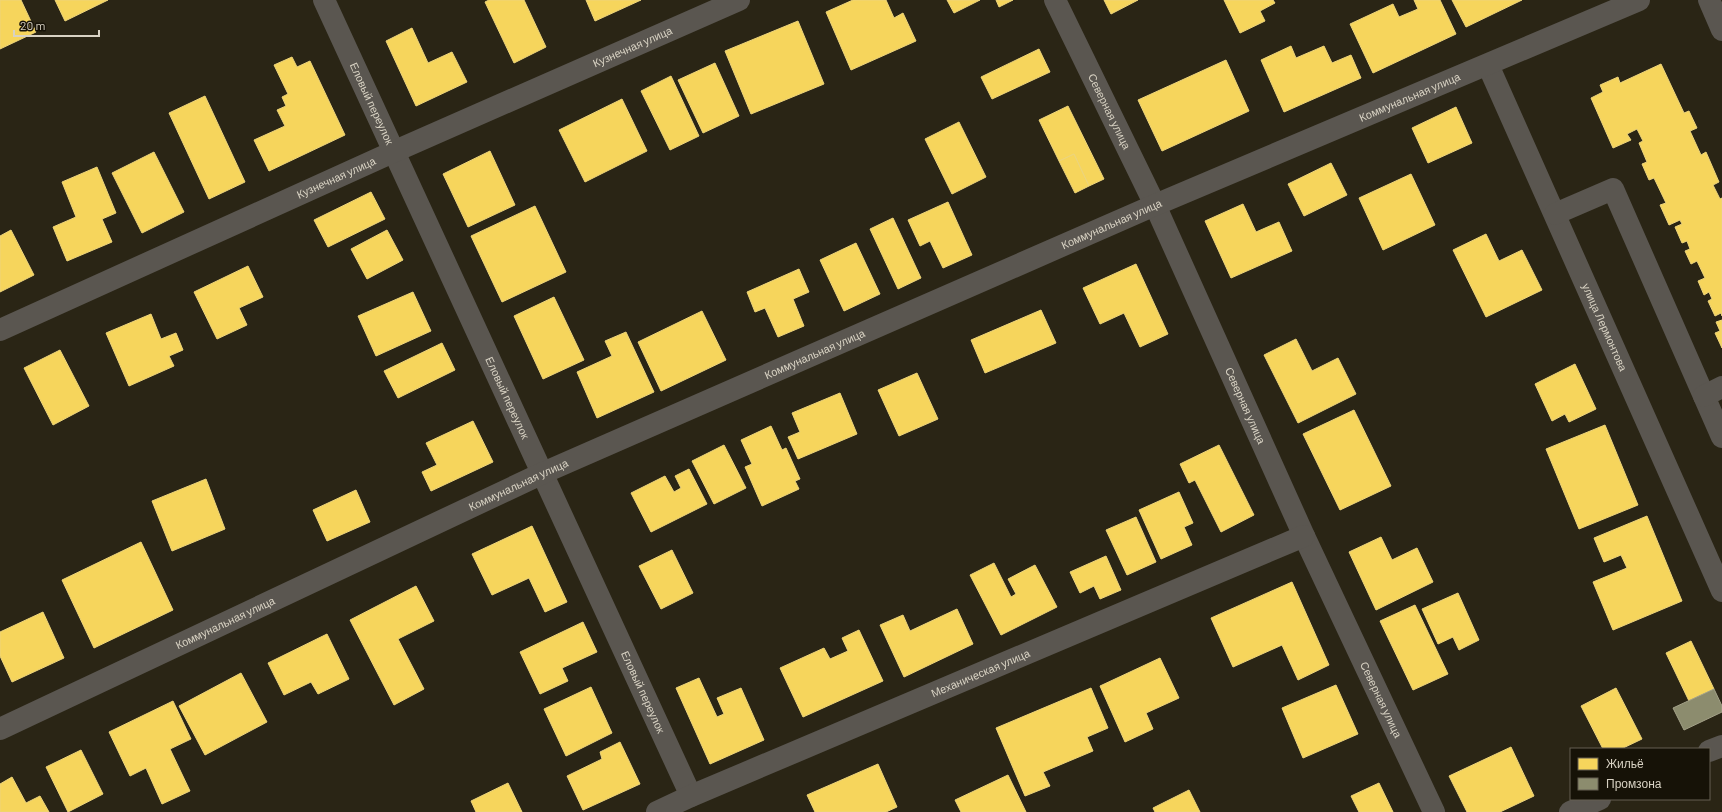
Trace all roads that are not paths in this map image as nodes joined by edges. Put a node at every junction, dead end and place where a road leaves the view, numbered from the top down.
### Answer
1 (324, 0) edge
2 (739, 0) edge
3 (1055, 0) edge
4 (1639, 0) edge
5 (1709, 0) edge
6 (1722, 30) edge
7 (1488, 65) junction
8 (393, 152) junction
9 (1155, 205) junction
10 (1555, 214) junction
11 (0, 330) edge
12 (1713, 391) edge
13 (1722, 437) edge
14 (542, 472) junction
15 (1304, 536) junction
16 (1722, 591) edge
17 (0, 729) edge
18 (1722, 746) edge
19 (1710, 751) edge
20 (691, 796) junction
21 (1598, 800) edge
22 (657, 812) edge
23 (1434, 812) edge
24 (1570, 812) edge

1 - 8 street, Еловый переулок
2 - 8 street, Кузнечная улица
3 - 9 street, Северная улица
4 - 7 street, Коммунальная улица
5 - 6 street
7 - 9 street, Коммунальная улица
7 - 10 street, улица Лермонтова
8 - 11 street, Кузнечная улица
8 - 14 street, Еловый переулок
9 - 14 street, Коммунальная улица
9 - 15 street, Северная улица
10 - 12 street
10 - 16 street, улица Лермонтова
12 - 13 street
14 - 17 street, Коммунальная улица
14 - 20 street, Еловый переулок
15 - 20 street, Механическая улица
15 - 23 street, Северная улица
18 - 19 street
20 - 22 street, Механическая улица
21 - 24 street

